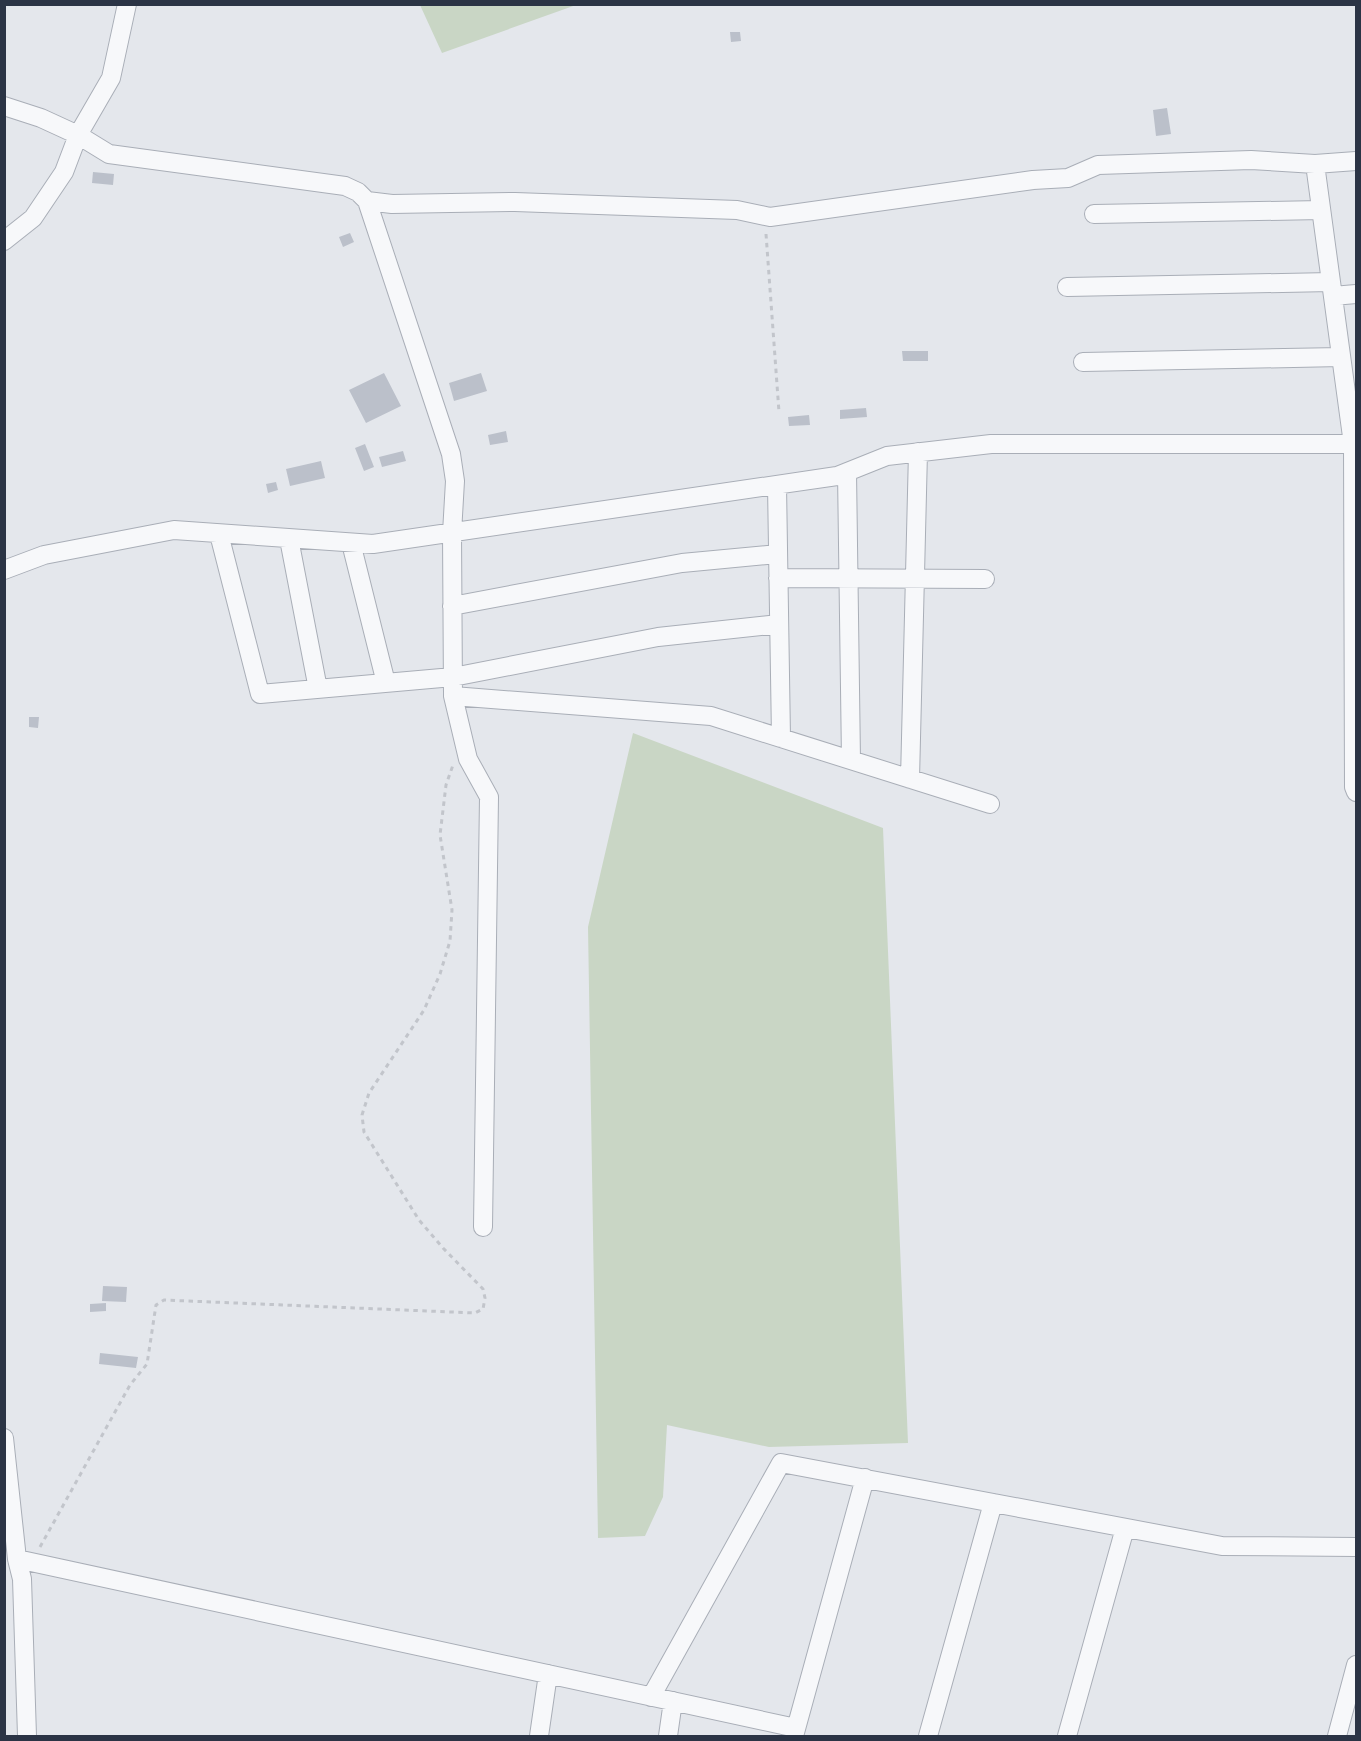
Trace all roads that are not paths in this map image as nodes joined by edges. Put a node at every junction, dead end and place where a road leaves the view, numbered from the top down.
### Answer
1 (127, 4) edge
2 (4, 106) edge
3 (78, 135) junction
4 (1356, 161) edge
5 (1314, 165) junction
6 (367, 201) junction
7 (1321, 210) junction
8 (1094, 214) dead end
9 (4, 241) edge
10 (1066, 287) dead end
11 (1332, 289) junction
12 (1356, 294) edge
13 (1341, 357) junction
14 (1083, 362) dead end
15 (1354, 434) edge
16 (918, 452) junction
17 (847, 472) junction
18 (777, 485) junction
19 (452, 532) junction
20 (1355, 532) edge
21 (219, 534) junction
22 (289, 539) junction
23 (351, 543) junction
24 (778, 554) junction
25 (4, 570) edge
26 (778, 578) junction
27 (848, 578) junction
28 (915, 579) junction
29 (985, 579) dead end
30 (452, 606) junction
31 (779, 624) junction
32 (1355, 666) edge
33 (453, 677) junction
34 (386, 683) junction
35 (318, 689) junction
36 (453, 696) junction
37 (781, 738) junction
38 (851, 760) junction
39 (910, 779) junction
40 (1356, 792) edge
41 (990, 804) dead end
42 (483, 1227) dead end
43 (4, 1438) edge
44 (865, 1479) junction
45 (993, 1503) junction
46 (1125, 1528) junction
47 (1356, 1547) edge
48 (24, 1560) junction
49 (13, 1579) edge
50 (1356, 1665) edge
51 (548, 1674) junction
52 (651, 1696) junction
53 (673, 1701) junction
54 (1349, 1717) edge
55 (795, 1732) edge
56 (27, 1737) edge
57 (539, 1737) edge
58 (668, 1737) edge
59 (928, 1737) edge
60 (1067, 1737) edge
61 (1337, 1737) edge

1 - 3 street
2 - 3 street
3 - 6 street
3 - 9 street
4 - 5 street
5 - 6 street
5 - 7 street
6 - 19 street
7 - 8 street
7 - 11 street
10 - 11 street
11 - 12 street
11 - 13 street
13 - 14 street
13 - 15 street
15 - 16 street
15 - 20 street
16 - 17 street
16 - 28 street
17 - 18 street
17 - 27 street
18 - 19 street
18 - 24 street
19 - 23 street
19 - 30 street
20 - 32 street
21 - 22 street
21 - 25 street
21 - 35 street
22 - 23 street
22 - 35 street
23 - 34 street
24 - 26 street
24 - 30 street
26 - 27 street
26 - 31 street
27 - 28 street
27 - 38 street
28 - 29 street
28 - 39 street
30 - 33 street
31 - 33 street
31 - 37 street
32 - 40 street
33 - 34 street
33 - 36 street
34 - 35 street
36 - 37 street
36 - 42 street
37 - 38 street
38 - 39 street
39 - 41 street
43 - 48 street
44 - 45 street
44 - 52 street
44 - 55 street
45 - 46 street
45 - 59 street
46 - 47 street
46 - 60 street
48 - 49 street
48 - 51 street
49 - 56 street
50 - 54 street
51 - 52 street
51 - 57 street
52 - 53 street
53 - 55 street
53 - 58 street
54 - 61 street

